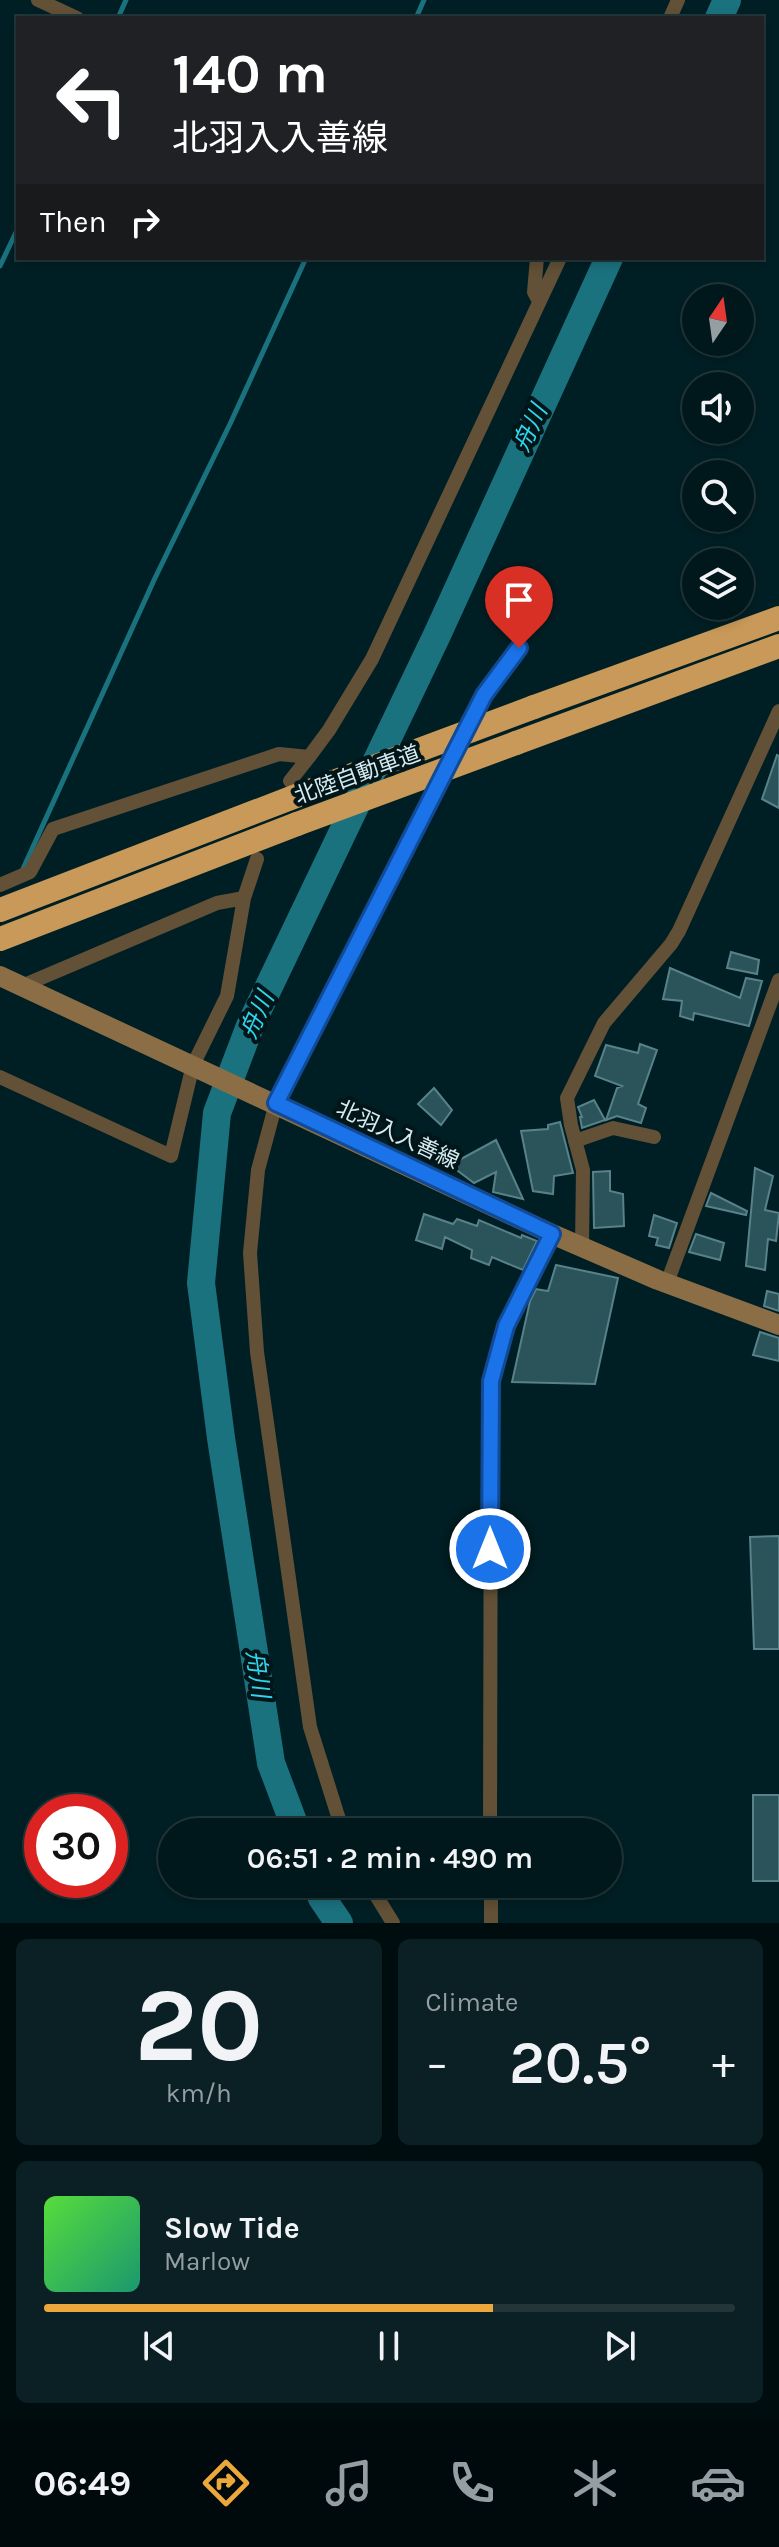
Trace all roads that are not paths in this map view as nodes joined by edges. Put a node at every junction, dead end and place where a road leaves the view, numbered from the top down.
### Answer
1 (38, 0) edge
2 (73, 16) edge
3 (537, 260) edge
4 (559, 260) edge
5 (539, 301) junction
6 (779, 618) edge
7 (779, 646) edge
8 (519, 648) dead end
9 (779, 711) edge
10 (309, 757) junction
11 (297, 787) junction
12 (257, 859) dead end
13 (0, 885) edge
14 (244, 898) junction
15 (0, 910) edge
16 (0, 939) edge
17 (0, 976) edge
18 (779, 980) edge
19 (22, 986) junction
20 (197, 1067) junction
21 (0, 1077) edge
22 (276, 1103) junction
23 (654, 1137) dead end
24 (575, 1141) junction
25 (552, 1234) junction
26 (582, 1245) junction
27 (667, 1283) junction
28 (779, 1325) edge
29 (338, 1818) edge
30 (490, 1818) edge
31 (378, 1898) edge
32 (491, 1898) edge
33 (393, 1923) edge
34 (491, 1923) edge

1 - 2 street
3 - 5 street
4 - 5 street
5 - 10 street
6 - 11 highway, 北陸自動車道, bridge
7 - 16 highway, 北陸自動車道, bridge
8 - 22 street
9 - 24 street
10 - 11 street
10 - 13 street
11 - 15 highway, 北陸自動車道
12 - 14 street
14 - 19 street
14 - 20 street
17 - 19 main road, 北羽入入善線
18 - 27 street
19 - 20 main road, 北羽入入善線
20 - 21 street
20 - 22 main road, 北羽入入善線
22 - 25 main road, 北羽入入善線
22 - 29 street
23 - 24 street
24 - 26 street
25 - 26 main road, 北羽入入善線
25 - 30 street
26 - 27 main road, 北羽入入善線
27 - 28 main road, 北羽入入善線
31 - 33 street
32 - 34 street

